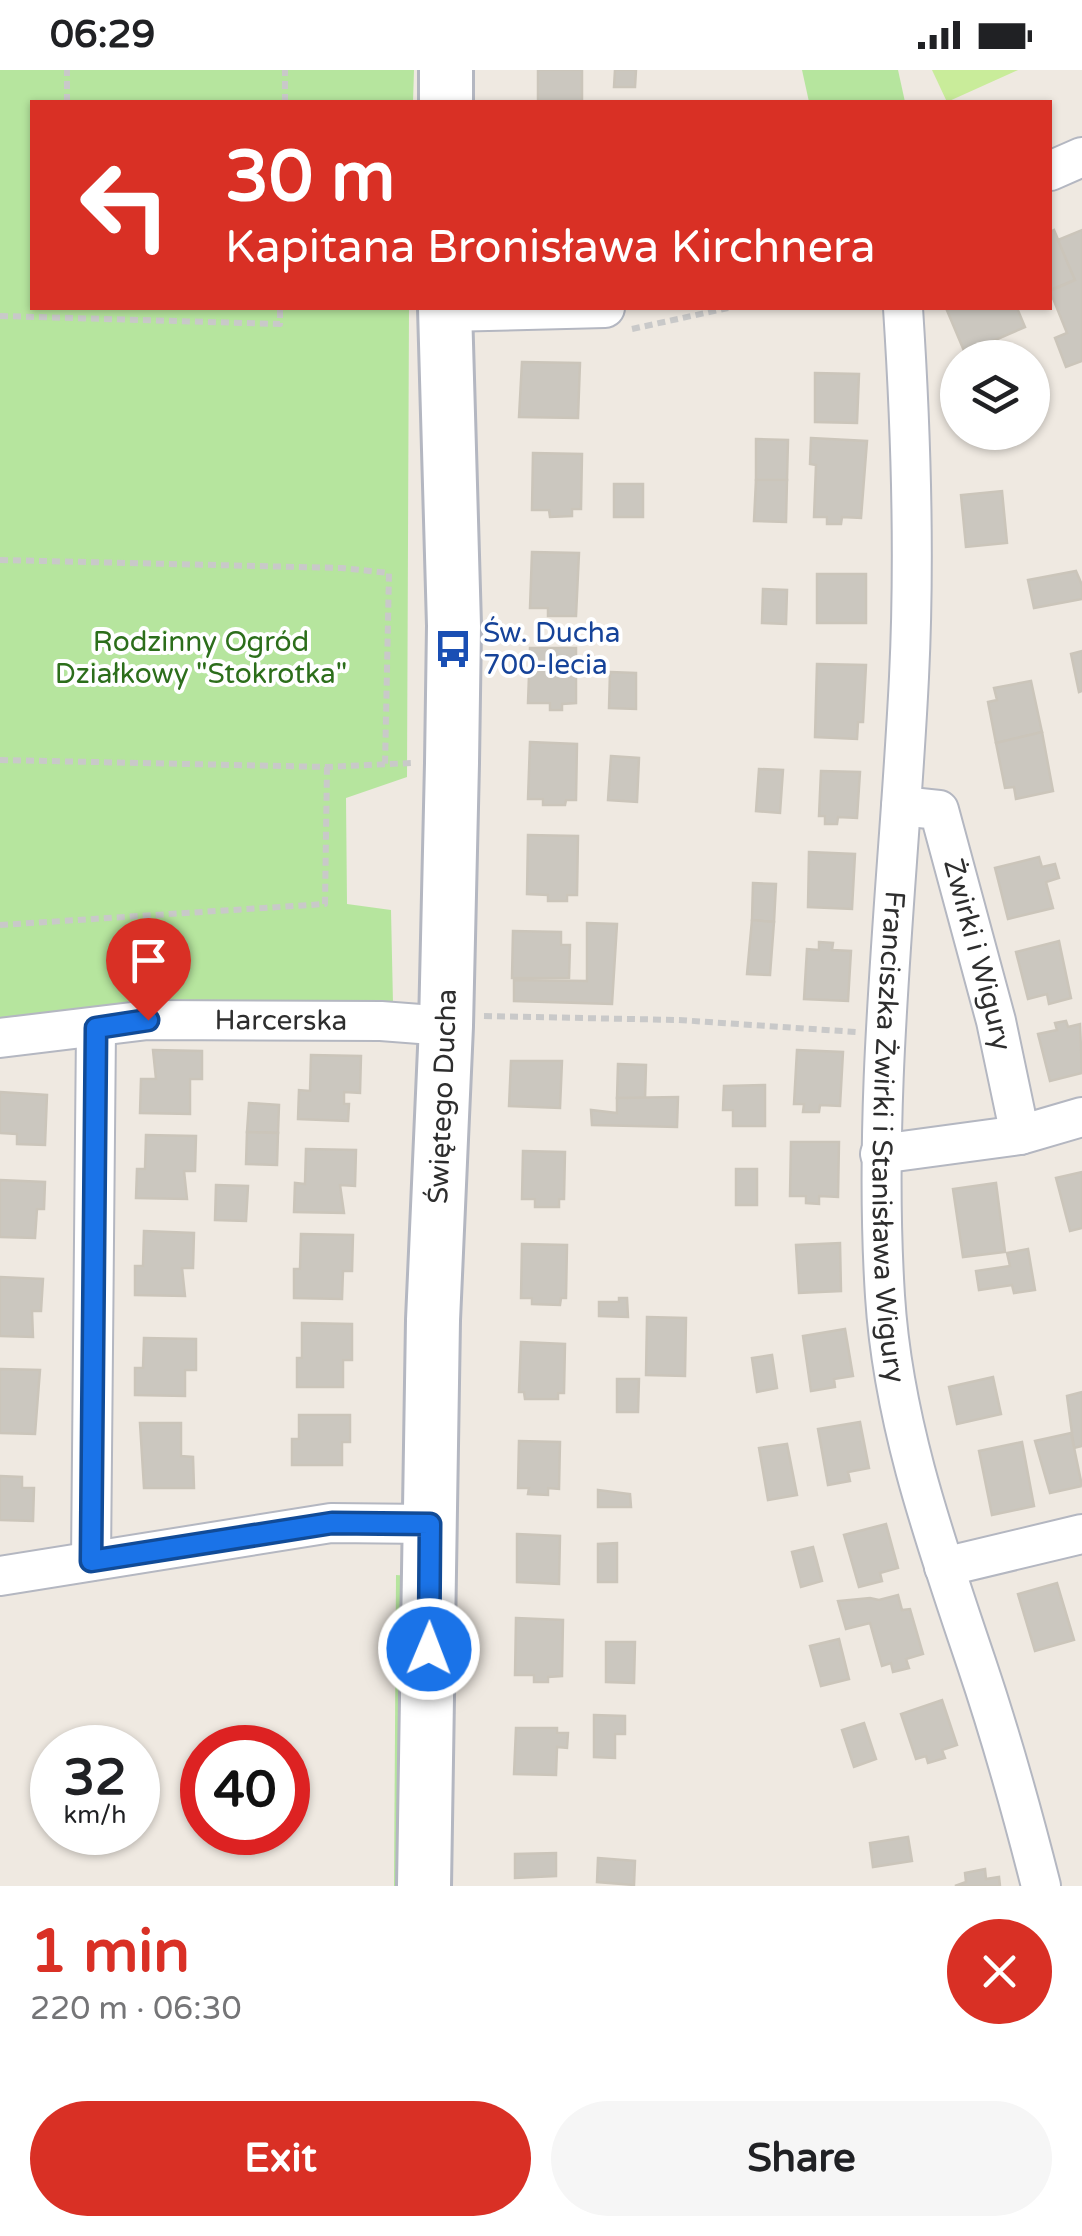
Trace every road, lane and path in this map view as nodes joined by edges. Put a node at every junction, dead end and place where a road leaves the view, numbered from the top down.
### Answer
1 (67, 70) edge
2 (286, 70) edge
3 (446, 70) edge
4 (67, 100) edge
5 (285, 100) edge
6 (446, 100) edge
7 (1082, 157) edge
8 (1052, 170) edge
9 (64, 310) edge
10 (280, 310) edge
11 (444, 310) edge
12 (706, 310) edge
13 (903, 310) edge
14 (0, 316) edge
15 (64, 318) junction
16 (617, 318) edge
17 (0, 560) edge
18 (0, 760) edge
19 (452, 763) junction
20 (384, 766) junction
21 (327, 767) junction
22 (901, 806) junction
23 (0, 926) edge
24 (459, 1021) junction
25 (96, 1028) junction
26 (888, 1034) junction
27 (0, 1038) edge
28 (1082, 1117) edge
29 (1020, 1134) junction
30 (880, 1154) junction
31 (430, 1524) junction
32 (1082, 1534) edge
33 (91, 1561) junction
34 (944, 1567) junction
35 (0, 1576) edge
36 (424, 1886) edge
37 (1041, 1886) edge

1 - 4 path
2 - 5 path
3 - 6 street
7 - 8 street
9 - 15 path
10 - 15 path
11 - 16 street
11 - 19 street, Świętego Ducha
12 - 16 path
13 - 22 street, Franciszka Żwirki i Stanisława Wigury
14 - 15 path
17 - 20 path
18 - 21 path
19 - 20 path
19 - 24 street, Świętego Ducha
20 - 21 path
21 - 23 path
22 - 26 street, Franciszka Żwirki i Stanisława Wigury
22 - 29 street, Żwirki i Wigury
24 - 25 street, Harcerska
24 - 26 path
24 - 31 street, Świętego Ducha
25 - 27 street, Harcerska
25 - 33 street
26 - 30 street, Franciszka Żwirki i Stanisława Wigury
28 - 29 street
29 - 30 street
30 - 34 street, Franciszka Żwirki i Stanisława Wigury
31 - 33 street
31 - 36 street, Świętego Ducha
32 - 34 street
33 - 35 street
34 - 37 street, Franciszka Żwirki i Stanisława Wigury

